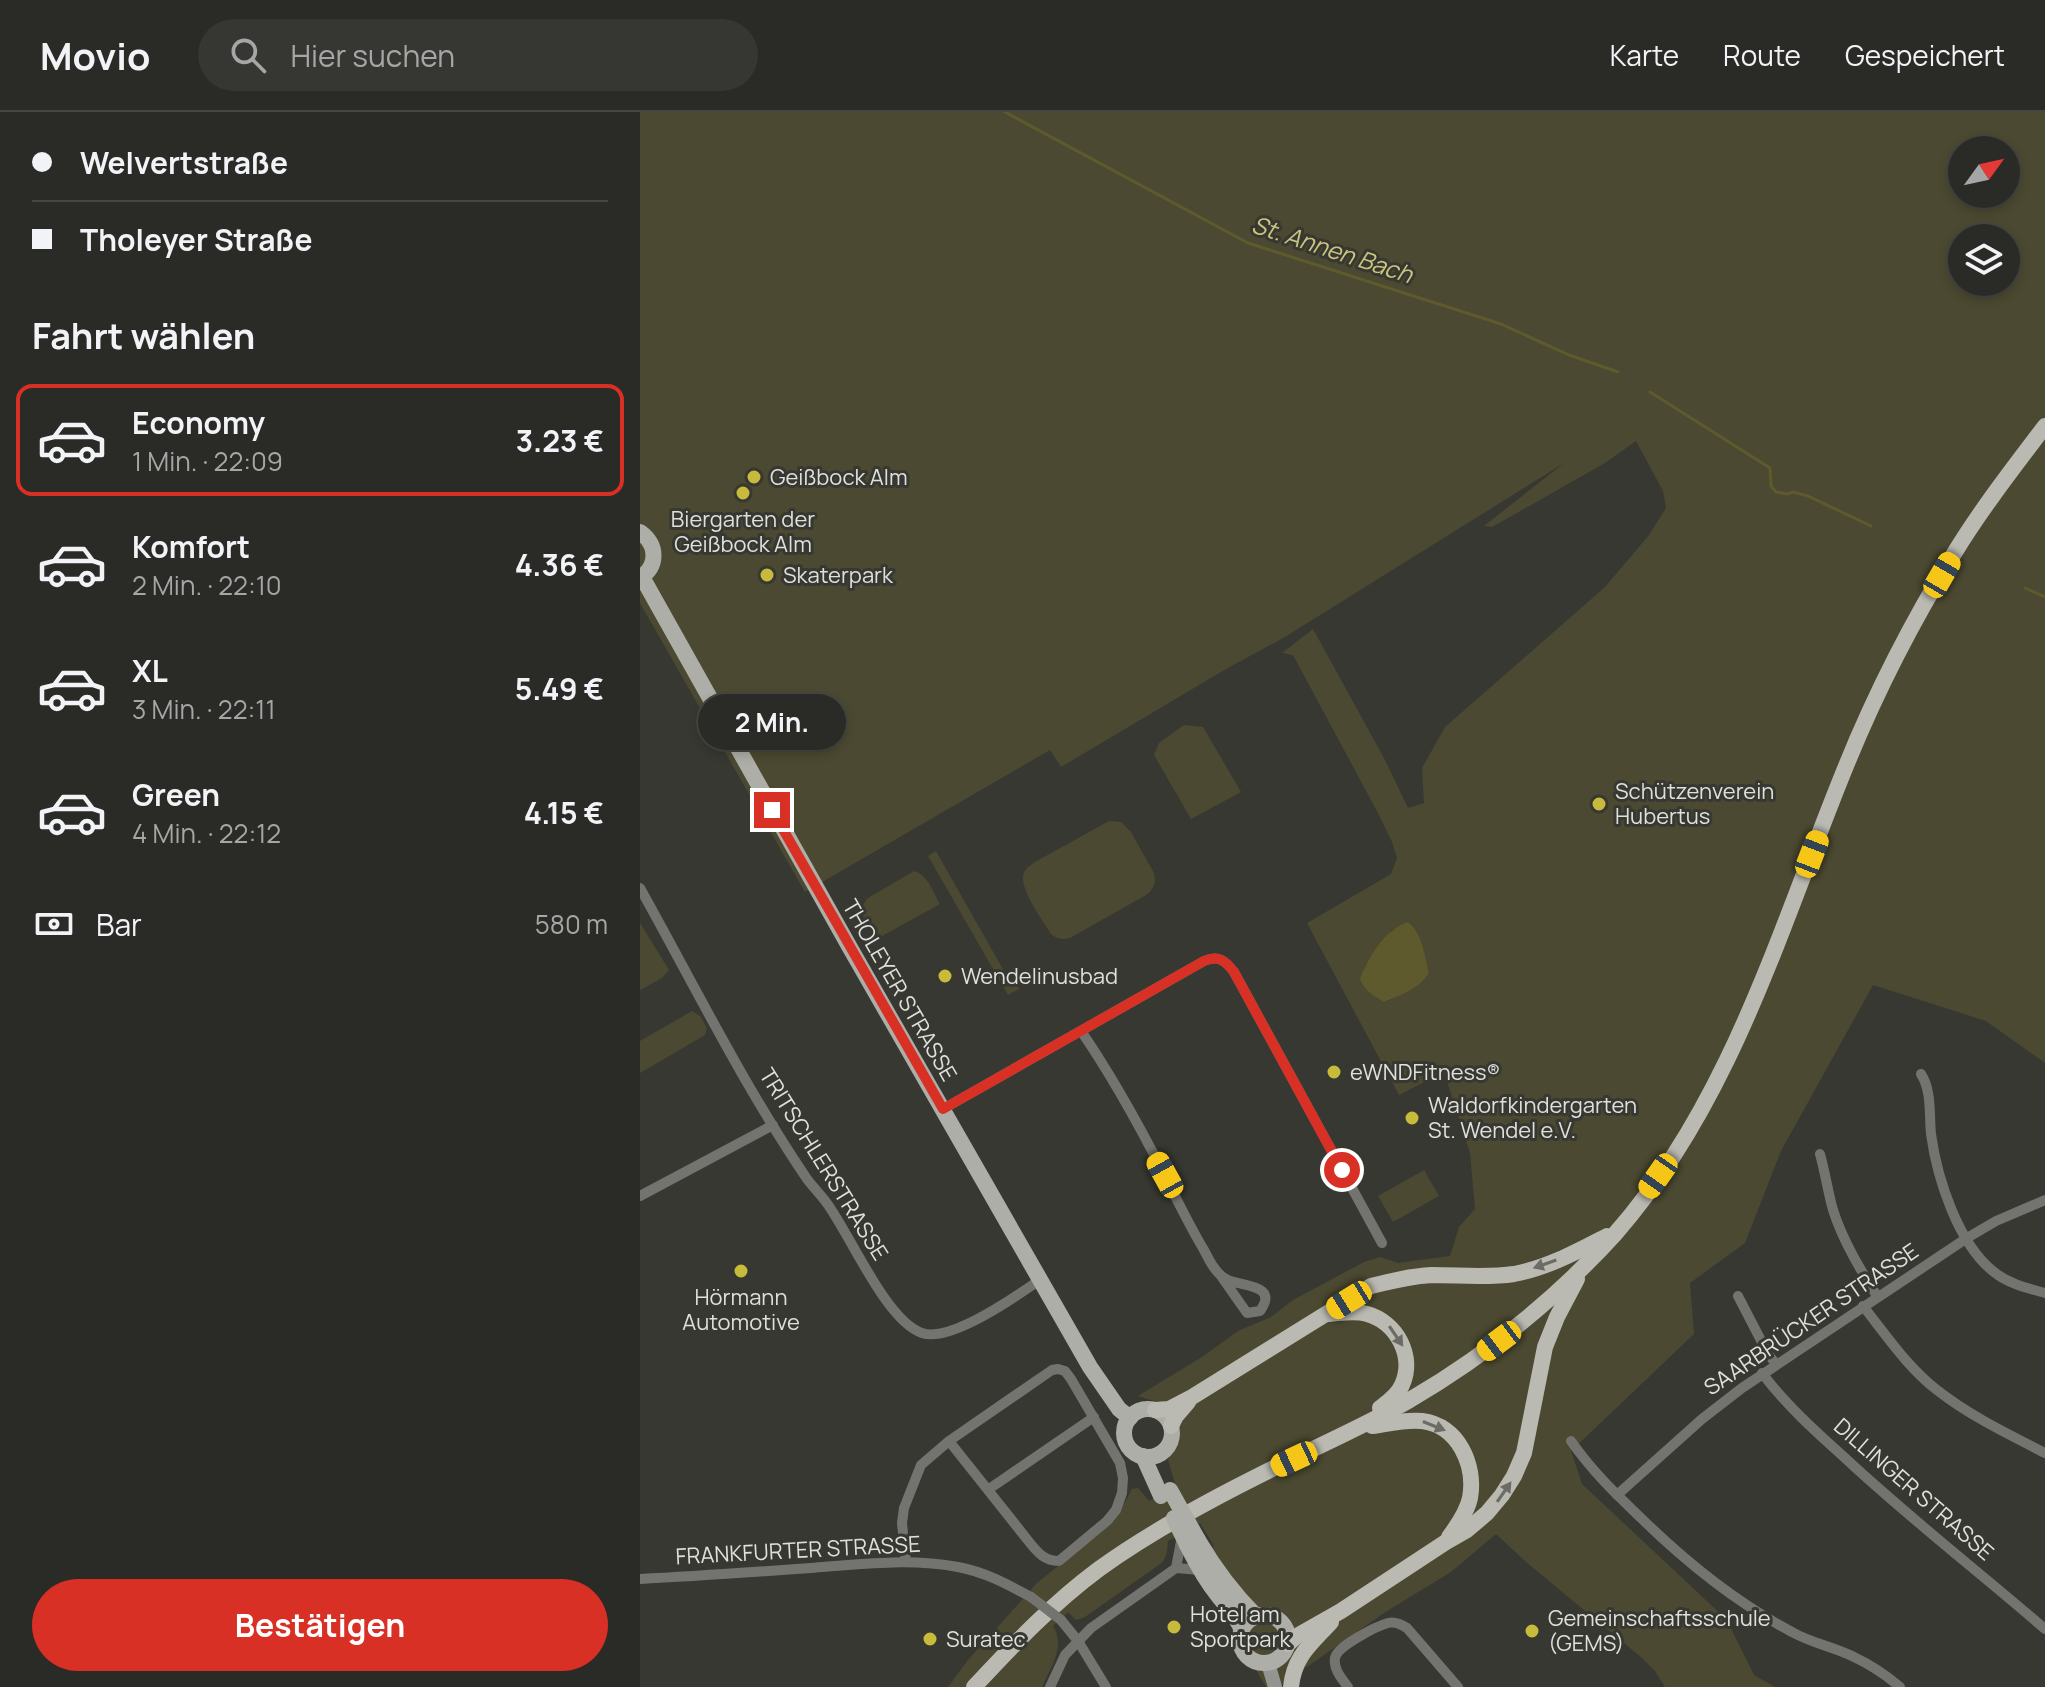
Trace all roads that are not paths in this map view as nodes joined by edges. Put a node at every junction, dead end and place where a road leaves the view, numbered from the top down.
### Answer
1 (2045, 426) edge
2 (640, 532) edge
3 (641, 578) edge
4 (640, 888) edge
5 (1081, 1031) junction
6 (1921, 1074) dead end
7 (943, 1109) junction
8 (773, 1125) junction
9 (1820, 1154) dead end
10 (640, 1196) edge
11 (2045, 1200) edge
12 (1616, 1232) junction
13 (1967, 1238) junction
14 (1382, 1243) dead end
15 (1583, 1267) junction
16 (1221, 1276) dead end
17 (1041, 1279) junction
18 (2045, 1293) edge
19 (1738, 1296) dead end
20 (1877, 1296) junction
21 (1863, 1306) junction
22 (1327, 1314) junction
23 (1776, 1364) junction
24 (1762, 1373) junction
25 (1192, 1397) junction
26 (1155, 1410) junction
27 (1094, 1417) junction
28 (1130, 1418) junction
29 (1171, 1426) junction
30 (1354, 1430) junction
31 (949, 1441) junction
32 (1571, 1441) dead end
33 (1164, 1451) junction
34 (2045, 1453) edge
35 (1143, 1456) junction
36 (989, 1489) junction
37 (1166, 1493) junction
38 (1617, 1495) junction
39 (1189, 1540) junction
40 (1446, 1542) junction
41 (906, 1562) junction
42 (1176, 1568) junction
43 (1200, 1570) junction
44 (640, 1579) edge
45 (1341, 1611) junction
46 (1256, 1616) junction
47 (2045, 1629) edge
48 (1242, 1630) junction
49 (1286, 1636) junction
50 (1078, 1641) junction
51 (1268, 1663) junction
52 (974, 1687) edge
53 (1050, 1687) edge
54 (1106, 1687) edge
55 (1275, 1687) edge
56 (1291, 1687) edge
57 (1348, 1687) edge
58 (1458, 1687) edge
59 (1900, 1687) edge

1 - 12 highway
2 - 3 main road
3 - 7 main road, THOLEYER STRASSE
4 - 8 street, TRITSCHLERSTRASSE
5 - 7 street
5 - 14 street
5 - 16 street
6 - 13 street
7 - 17 main road, THOLEYER STRASSE
8 - 10 street
8 - 17 street, TRITSCHLERSTRASSE
9 - 20 street
11 - 13 street, SAARBRÜCKER STRASSE
12 - 15 highway
12 -> 22 highway
13 - 18 street
13 - 20 street, SAARBRÜCKER STRASSE
15 - 30 highway
40 -> 15 highway
17 - 28 main road, THOLEYER STRASSE
19 - 23 street
20 - 21 street, SAARBRÜCKER STRASSE
21 - 23 street, SAARBRÜCKER STRASSE
21 - 34 street
22 - 25 highway
22 -> 30 highway
23 - 24 street, SAARBRÜCKER STRASSE
24 - 38 street, SAARBRÜCKER STRASSE
24 - 47 street, DILLINGER STRASSE
25 - 26 highway
25 - 29 highway
26 - 28 main road
26 - 29 main road
27 - 31 street
27 - 36 street
27 - 36 street
28 - 35 main road
29 - 33 main road
30 -> 40 highway
30 - 52 highway
31 - 36 street
31 - 41 street
32 - 38 street
33 - 35 main road
33 - 37 main road
35 - 37 main road
37 - 39 main road, bridge
38 - 59 street
39 - 42 street
39 - 43 main road
39 - 46 main road
40 - 45 highway
41 - 44 street, FRANKFURTER STRASSE
41 - 50 street, FRANKFURTER STRASSE, bridge
42 - 43 street
42 - 50 street
43 - 48 main road
45 - 49 highway
45 - 56 highway
46 - 48 main road
46 - 49 main road
48 - 51 main road
49 - 51 main road
50 - 53 street
50 - 54 street, FRANKFURTER STRASSE
51 - 55 main road
57 - 58 street

